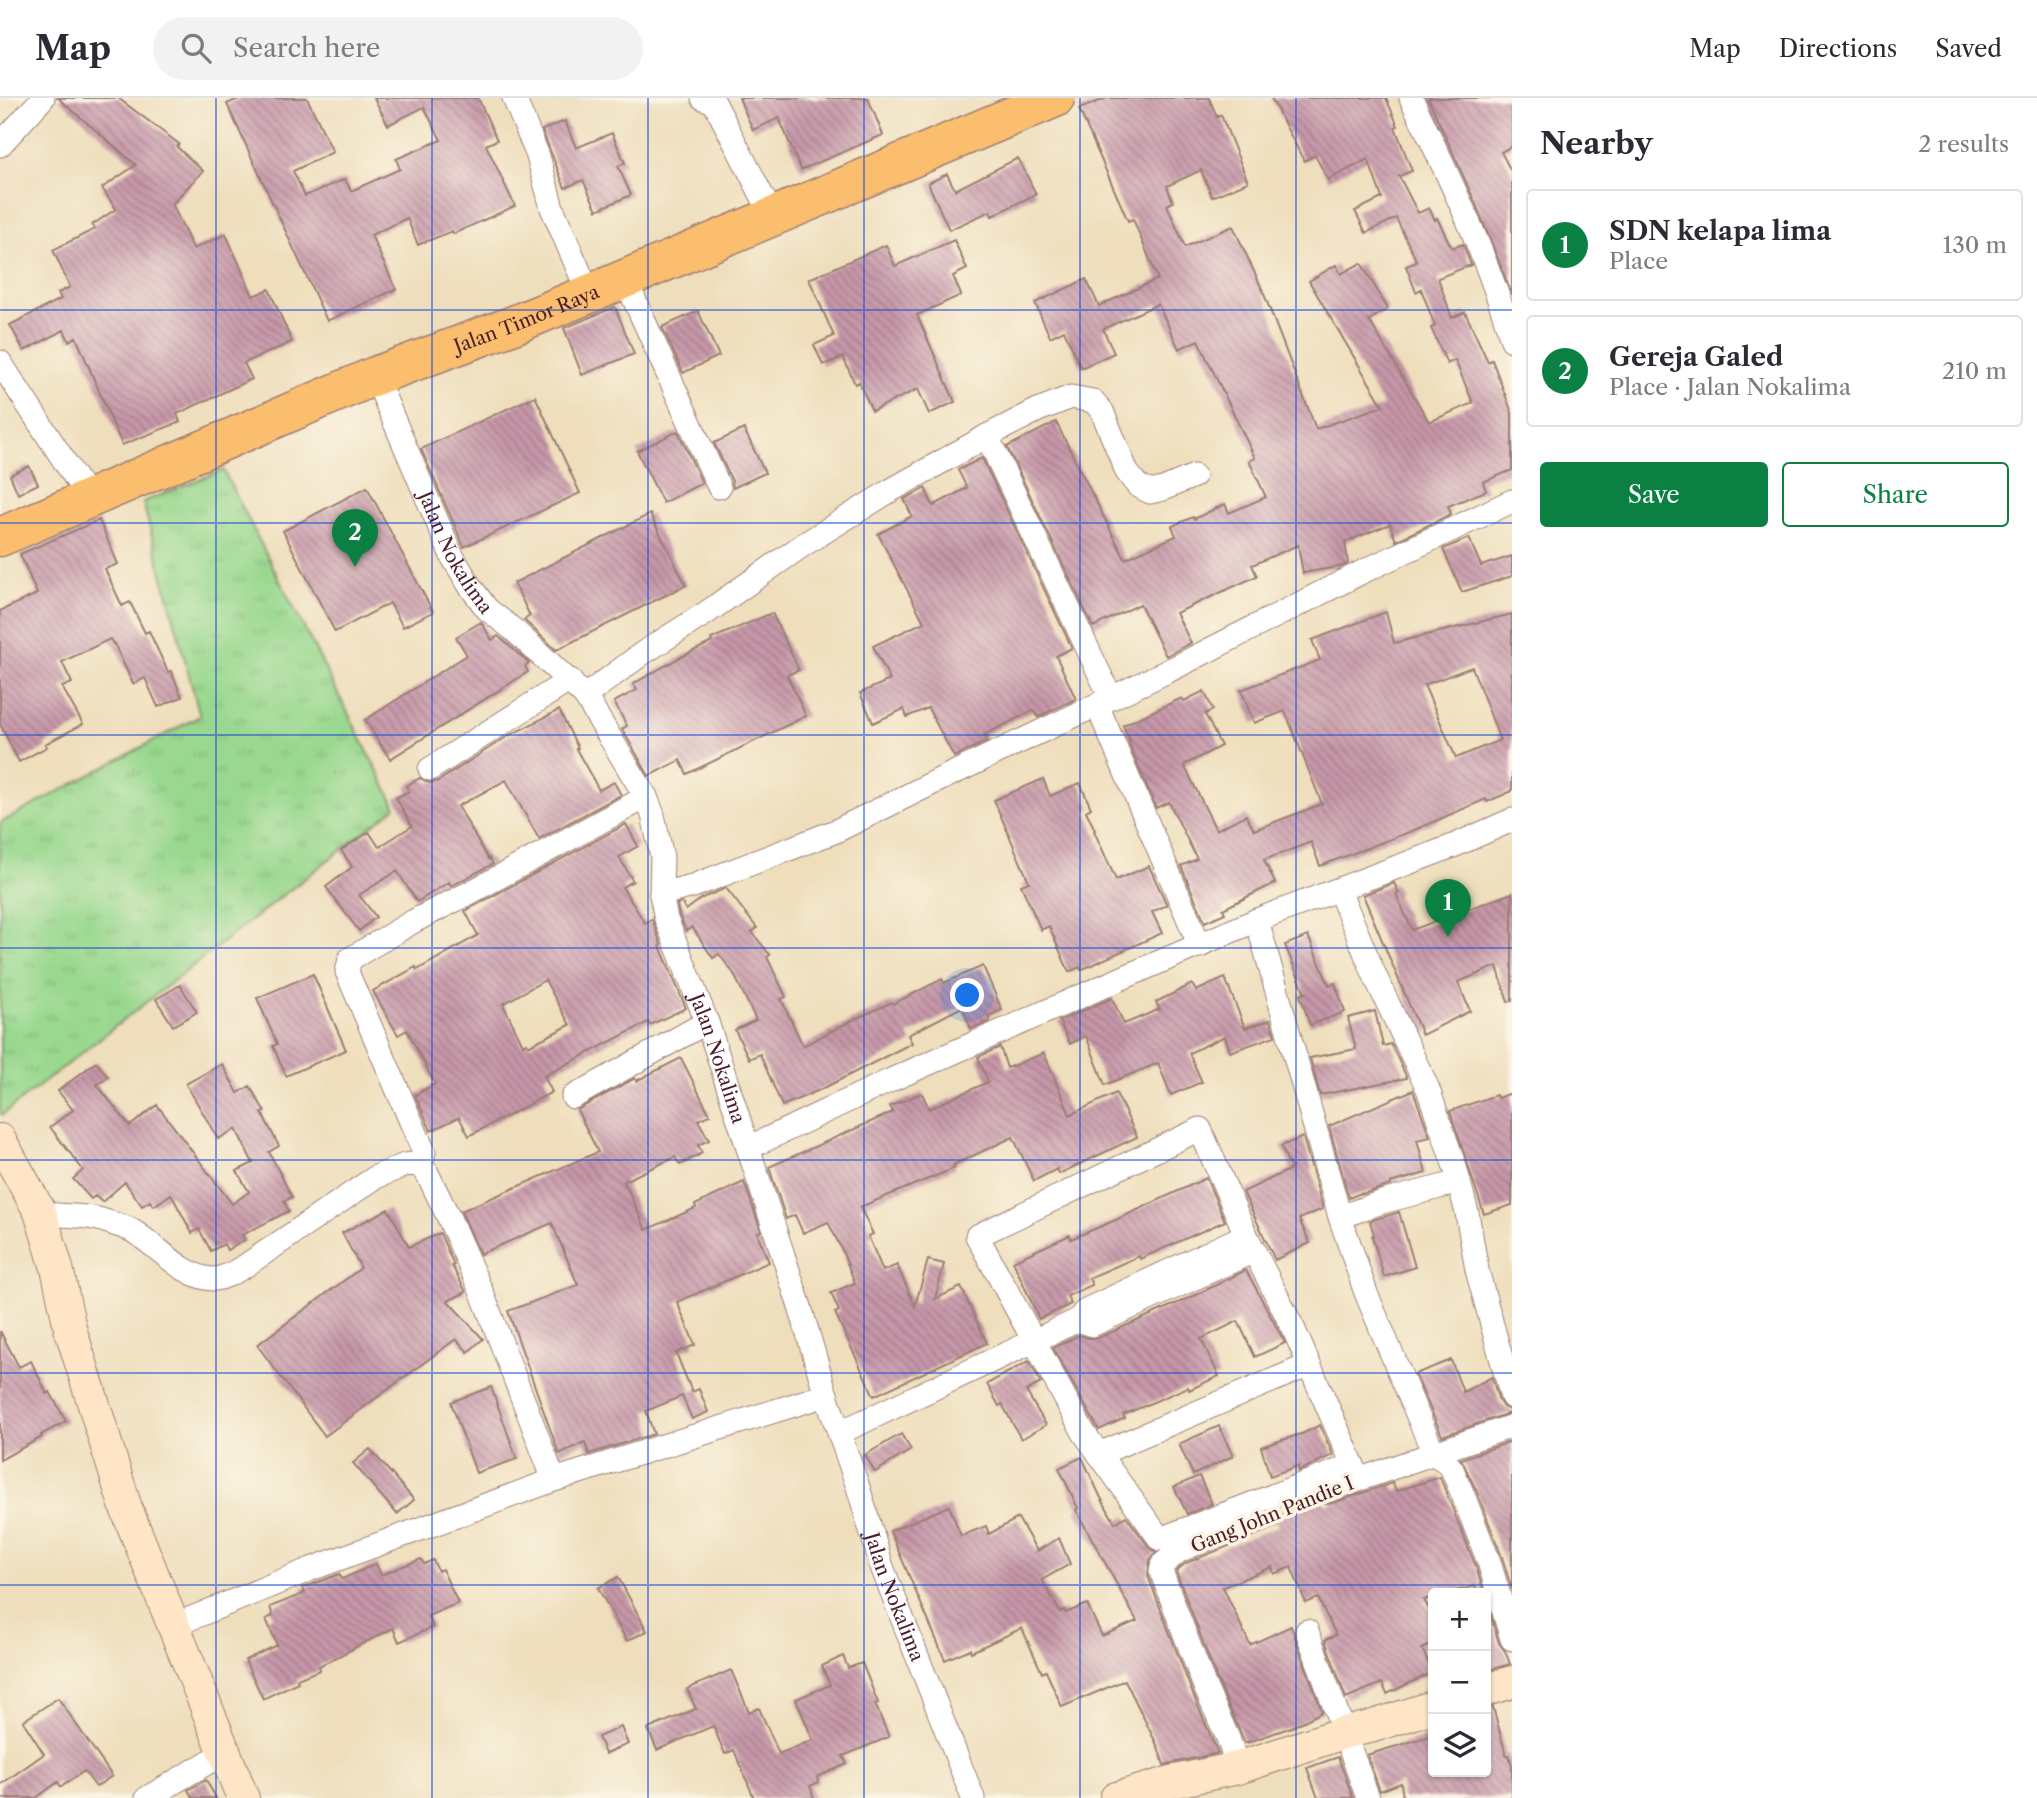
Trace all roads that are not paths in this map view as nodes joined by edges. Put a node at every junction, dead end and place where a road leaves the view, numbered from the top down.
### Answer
1 (43, 98) edge
2 (514, 98) edge
3 (1055, 98) edge
4 (1411, 98) edge
5 (710, 99) edge
6 (0, 145) edge
7 (773, 217) junction
8 (625, 279) junction
9 (589, 294) junction
10 (1512, 340) edge
11 (0, 362) edge
12 (375, 376) junction
13 (987, 436) junction
14 (1194, 476) dead end
15 (719, 487) dead end
16 (89, 499) junction
17 (1512, 501) edge
18 (0, 537) edge
19 (577, 688) junction
20 (1104, 702) junction
21 (430, 769) dead end
22 (646, 797) junction
23 (1512, 820) edge
24 (1339, 890) junction
25 (661, 894) junction
26 (1257, 920) junction
27 (1200, 946) junction
28 (707, 1022) junction
29 (573, 1097) dead end
30 (0, 1140) edge
31 (748, 1148) junction
32 (420, 1166) junction
33 (1459, 1182) junction
34 (40, 1213) junction
35 (1340, 1217) junction
36 (1250, 1243) junction
37 (1032, 1340) junction
38 (1309, 1365) junction
39 (826, 1395) junction
40 (1512, 1397) edge
41 (1512, 1426) edge
42 (839, 1433) junction
43 (1099, 1454) junction
44 (1434, 1454) junction
45 (554, 1480) junction
46 (175, 1625) junction
47 (1307, 1631) dead end
48 (1512, 1639) edge
49 (1512, 1682) edge
50 (1491, 1688) edge
51 (1428, 1709) edge
52 (1343, 1733) junction
53 (224, 1753) junction
54 (1238, 1768) junction
55 (147, 1798) edge
56 (243, 1798) edge
57 (973, 1798) edge
58 (1115, 1798) edge
59 (1368, 1798) edge

1 - 6 street
2 - 9 street
3 - 7 highway, Jalan Timor Raya
4 - 10 street
5 - 7 street
7 - 8 highway, Jalan Timor Raya
8 - 9 highway, Jalan Timor Raya
8 - 15 street
9 - 12 highway, Jalan Timor Raya
11 - 16 street
12 - 16 highway, Jalan Timor Raya
12 - 19 street, Jalan Nokalima
13 - 14 street
13 - 19 street
13 - 20 street
16 - 18 highway, Jalan Timor Raya
17 - 20 street
19 - 21 street
19 - 22 street, Jalan Nokalima
20 - 25 street
20 - 27 street
22 - 25 street, Jalan Nokalima
22 - 32 street
23 - 24 street
24 - 26 street
24 - 33 street
25 - 28 street, Jalan Nokalima
26 - 27 street
26 - 35 street
27 - 31 street
28 - 29 street
28 - 31 street, Jalan Nokalima
30 - 34 main road
31 - 39 street, Jalan Nokalima
32 - 34 street
32 - 45 street
33 - 35 street
33 - 40 street
34 - 46 main road
35 - 44 street
36 - 37 street
36 - 37 street
36 - 38 street
37 - 42 street
37 - 43 street
38 - 43 street
38 - 43 street
39 - 42 street, Jalan Nokalima
39 - 45 street
41 - 44 street
42 - 57 street, Jalan Nokalima
44 - 48 street
44 - 54 street, Gang John Pandie I
45 - 46 street
46 - 53 main road
47 - 52 street
49 - 50 main road
51 - 52 main road
52 - 54 main road
52 - 59 street
53 - 55 street
53 - 56 main road
54 - 58 main road

